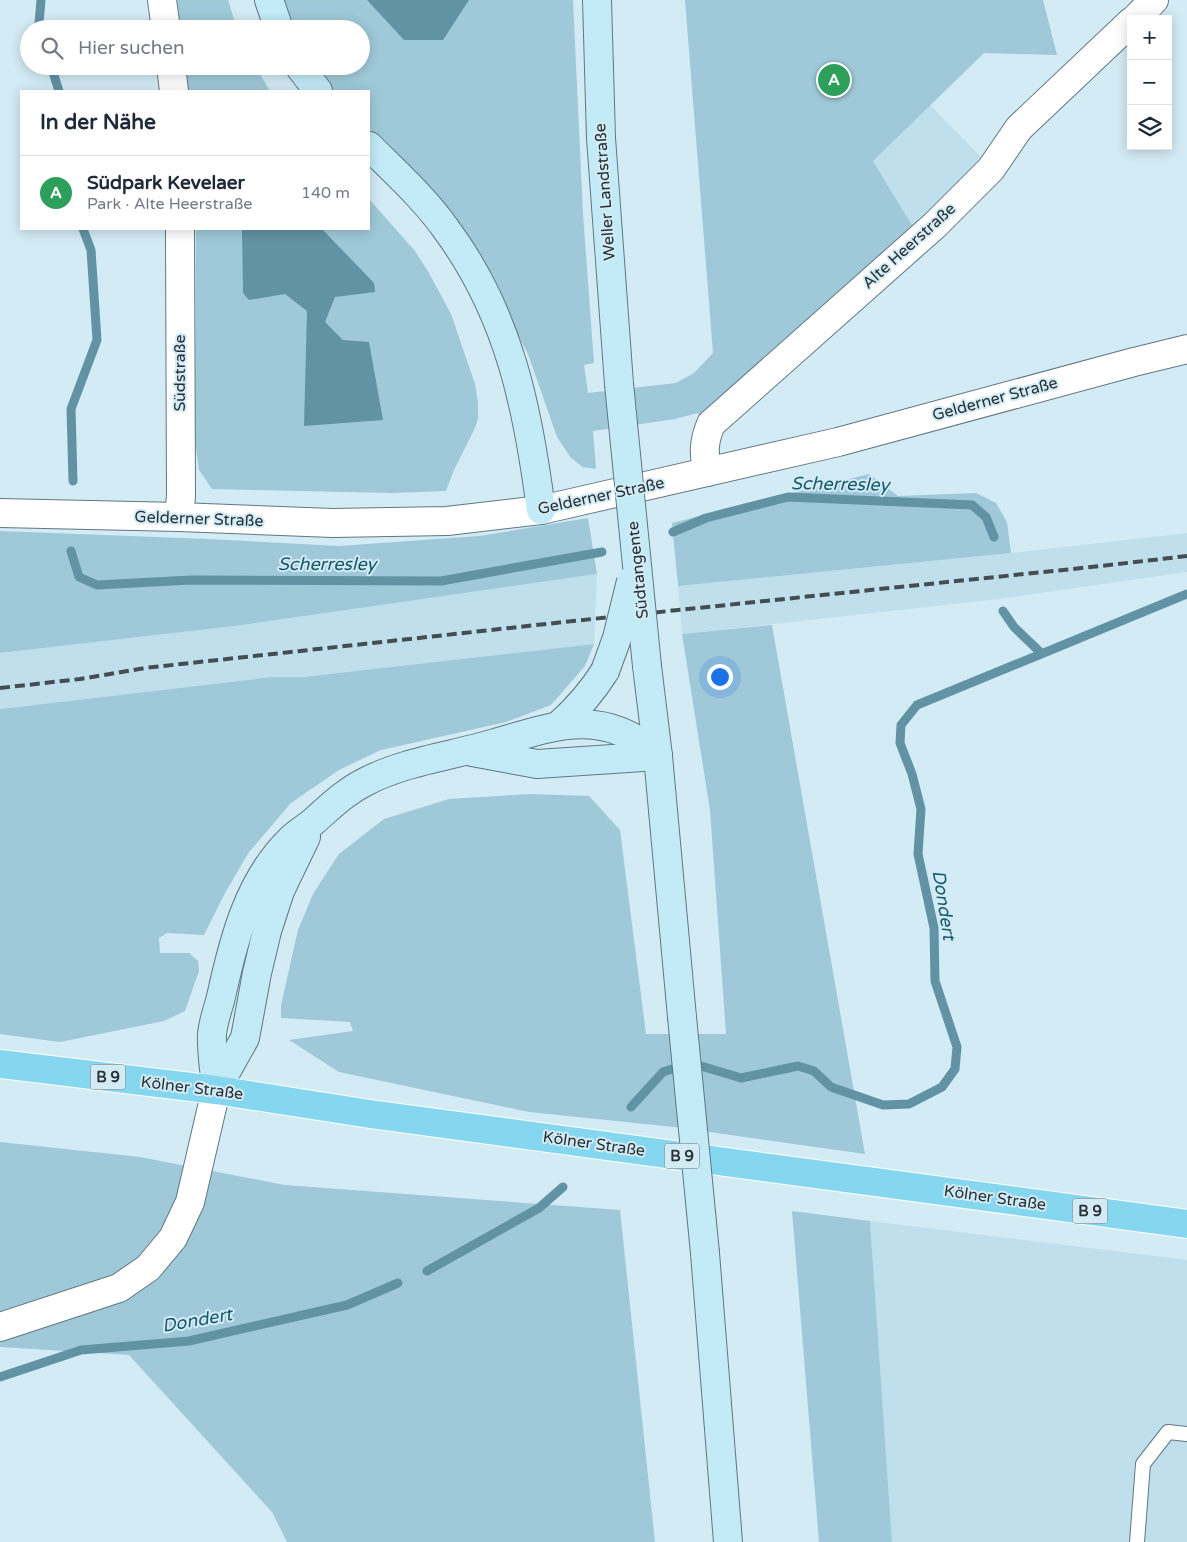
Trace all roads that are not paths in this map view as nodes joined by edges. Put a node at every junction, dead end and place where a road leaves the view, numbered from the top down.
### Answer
1 (162, 0) edge
2 (269, 0) edge
3 (596, 0) edge
4 (1154, 0) edge
5 (1139, 15) edge
6 (165, 20) edge
7 (276, 20) edge
8 (1127, 26) edge
9 (172, 75) edge
10 (306, 75) edge
11 (174, 90) edge
12 (317, 90) edge
13 (370, 147) edge
14 (180, 230) edge
15 (1187, 349) edge
16 (619, 384) joint
17 (707, 472) junction
18 (541, 510) junction
19 (0, 513) edge
20 (179, 517) junction
21 (636, 553) junction
22 (559, 725) junction
23 (468, 751) junction
24 (658, 756) junction
25 (0, 1064) edge
26 (216, 1090) junction
27 (1187, 1224) edge
28 (0, 1327) edge
29 (1187, 1434) edge
30 (728, 1542) edge
31 (1137, 1542) edge

1 - 6 street
2 - 7 main road
3 - 16 main road, Weller Landstraße
4 - 5 street
8 - 17 street, Alte Heerstraße
9 - 11 street
10 - 12 main road
13 - 18 main road
14 - 20 street, Südstraße
15 - 17 street, Gelderner Straße
16 - 21 main road, Südtangente, bridge
17 - 18 street, Gelderner Straße
18 - 20 street, Gelderner Straße
19 - 20 street, Gelderner Straße
21 - 22 main road, bridge
21 - 24 main road, Südtangente, bridge
22 - 23 main road
22 - 24 main road
23 - 24 main road
23 - 26 main road
24 - 30 main road, Südtangente, bridge
25 - 26 main road, Kölner Straße / B 9
26 - 27 main road, Kölner Straße / B 9
26 - 28 street
29 - 31 lane

